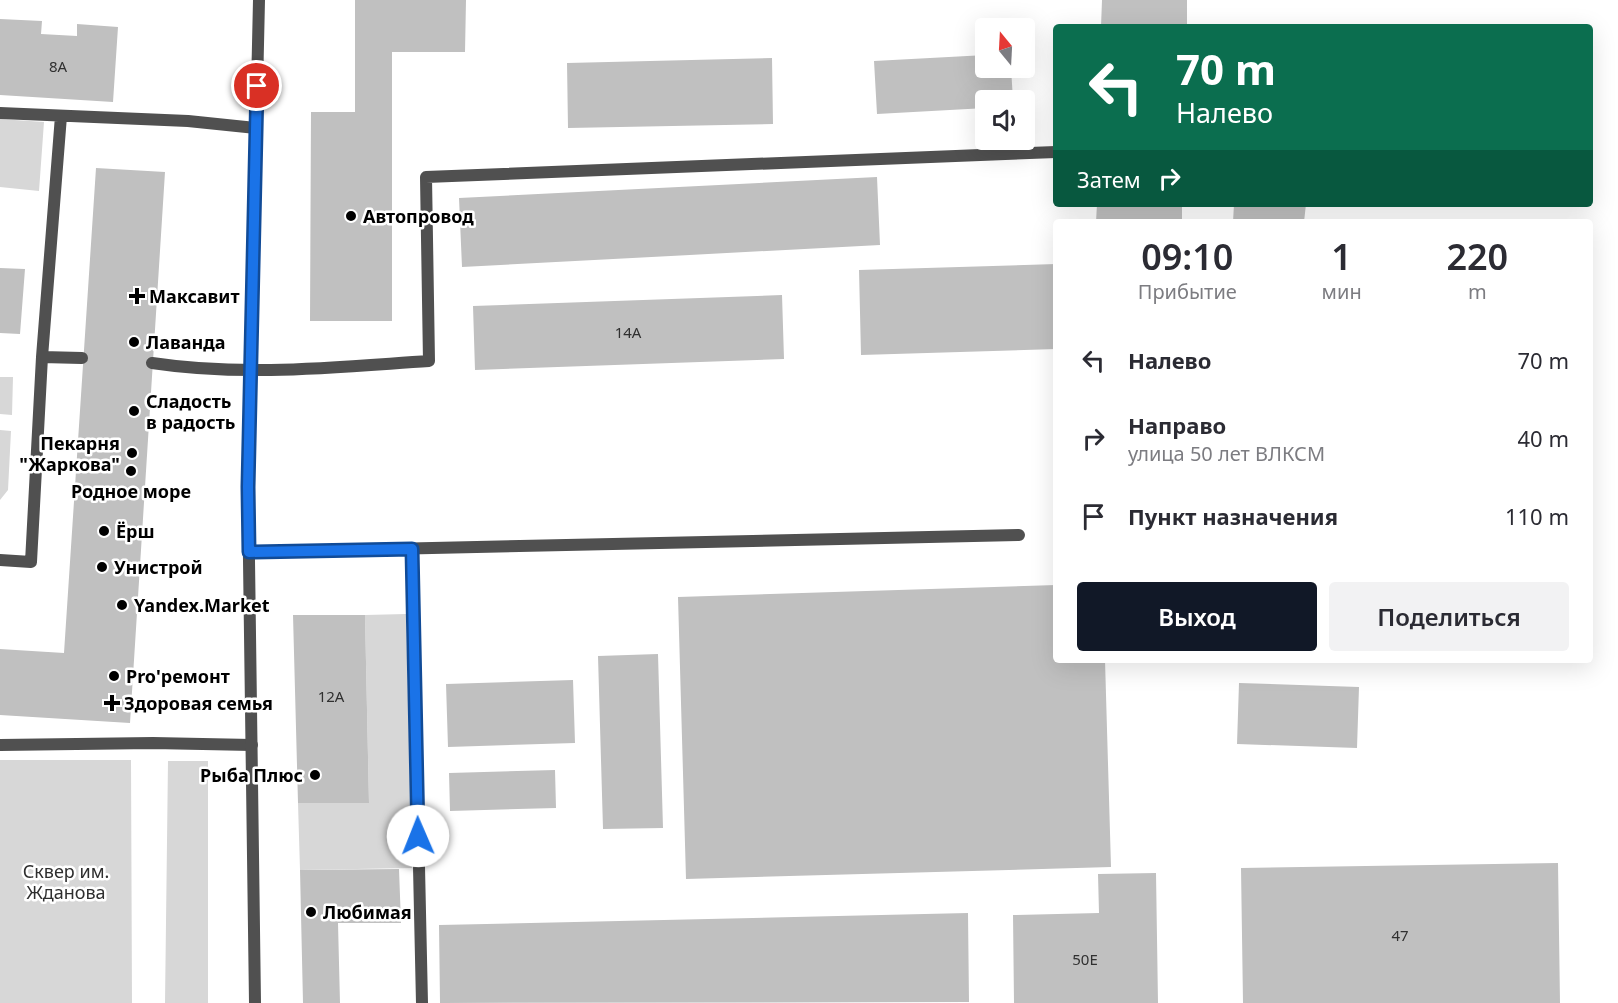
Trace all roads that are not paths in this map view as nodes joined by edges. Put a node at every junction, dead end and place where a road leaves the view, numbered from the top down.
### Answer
1 (259, 0) edge
2 (0, 113) edge
3 (62, 116) junction
4 (256, 128) junction
5 (1053, 152) edge
6 (42, 357) junction
7 (82, 358) dead end
8 (152, 363) dead end
9 (251, 371) junction
10 (1019, 535) dead end
11 (412, 549) junction
12 (249, 552) junction
13 (0, 560) edge
14 (0, 745) edge
15 (252, 745) junction
16 (255, 1003) edge
17 (422, 1003) edge

1 - 4 street
2 - 3 street
3 - 4 street
3 - 6 street
4 - 9 street
5 - 9 street
6 - 7 street
6 - 13 street
8 - 9 street
9 - 12 street
10 - 11 street
11 - 12 street
11 - 17 street
12 - 15 street
14 - 15 street
15 - 16 street

